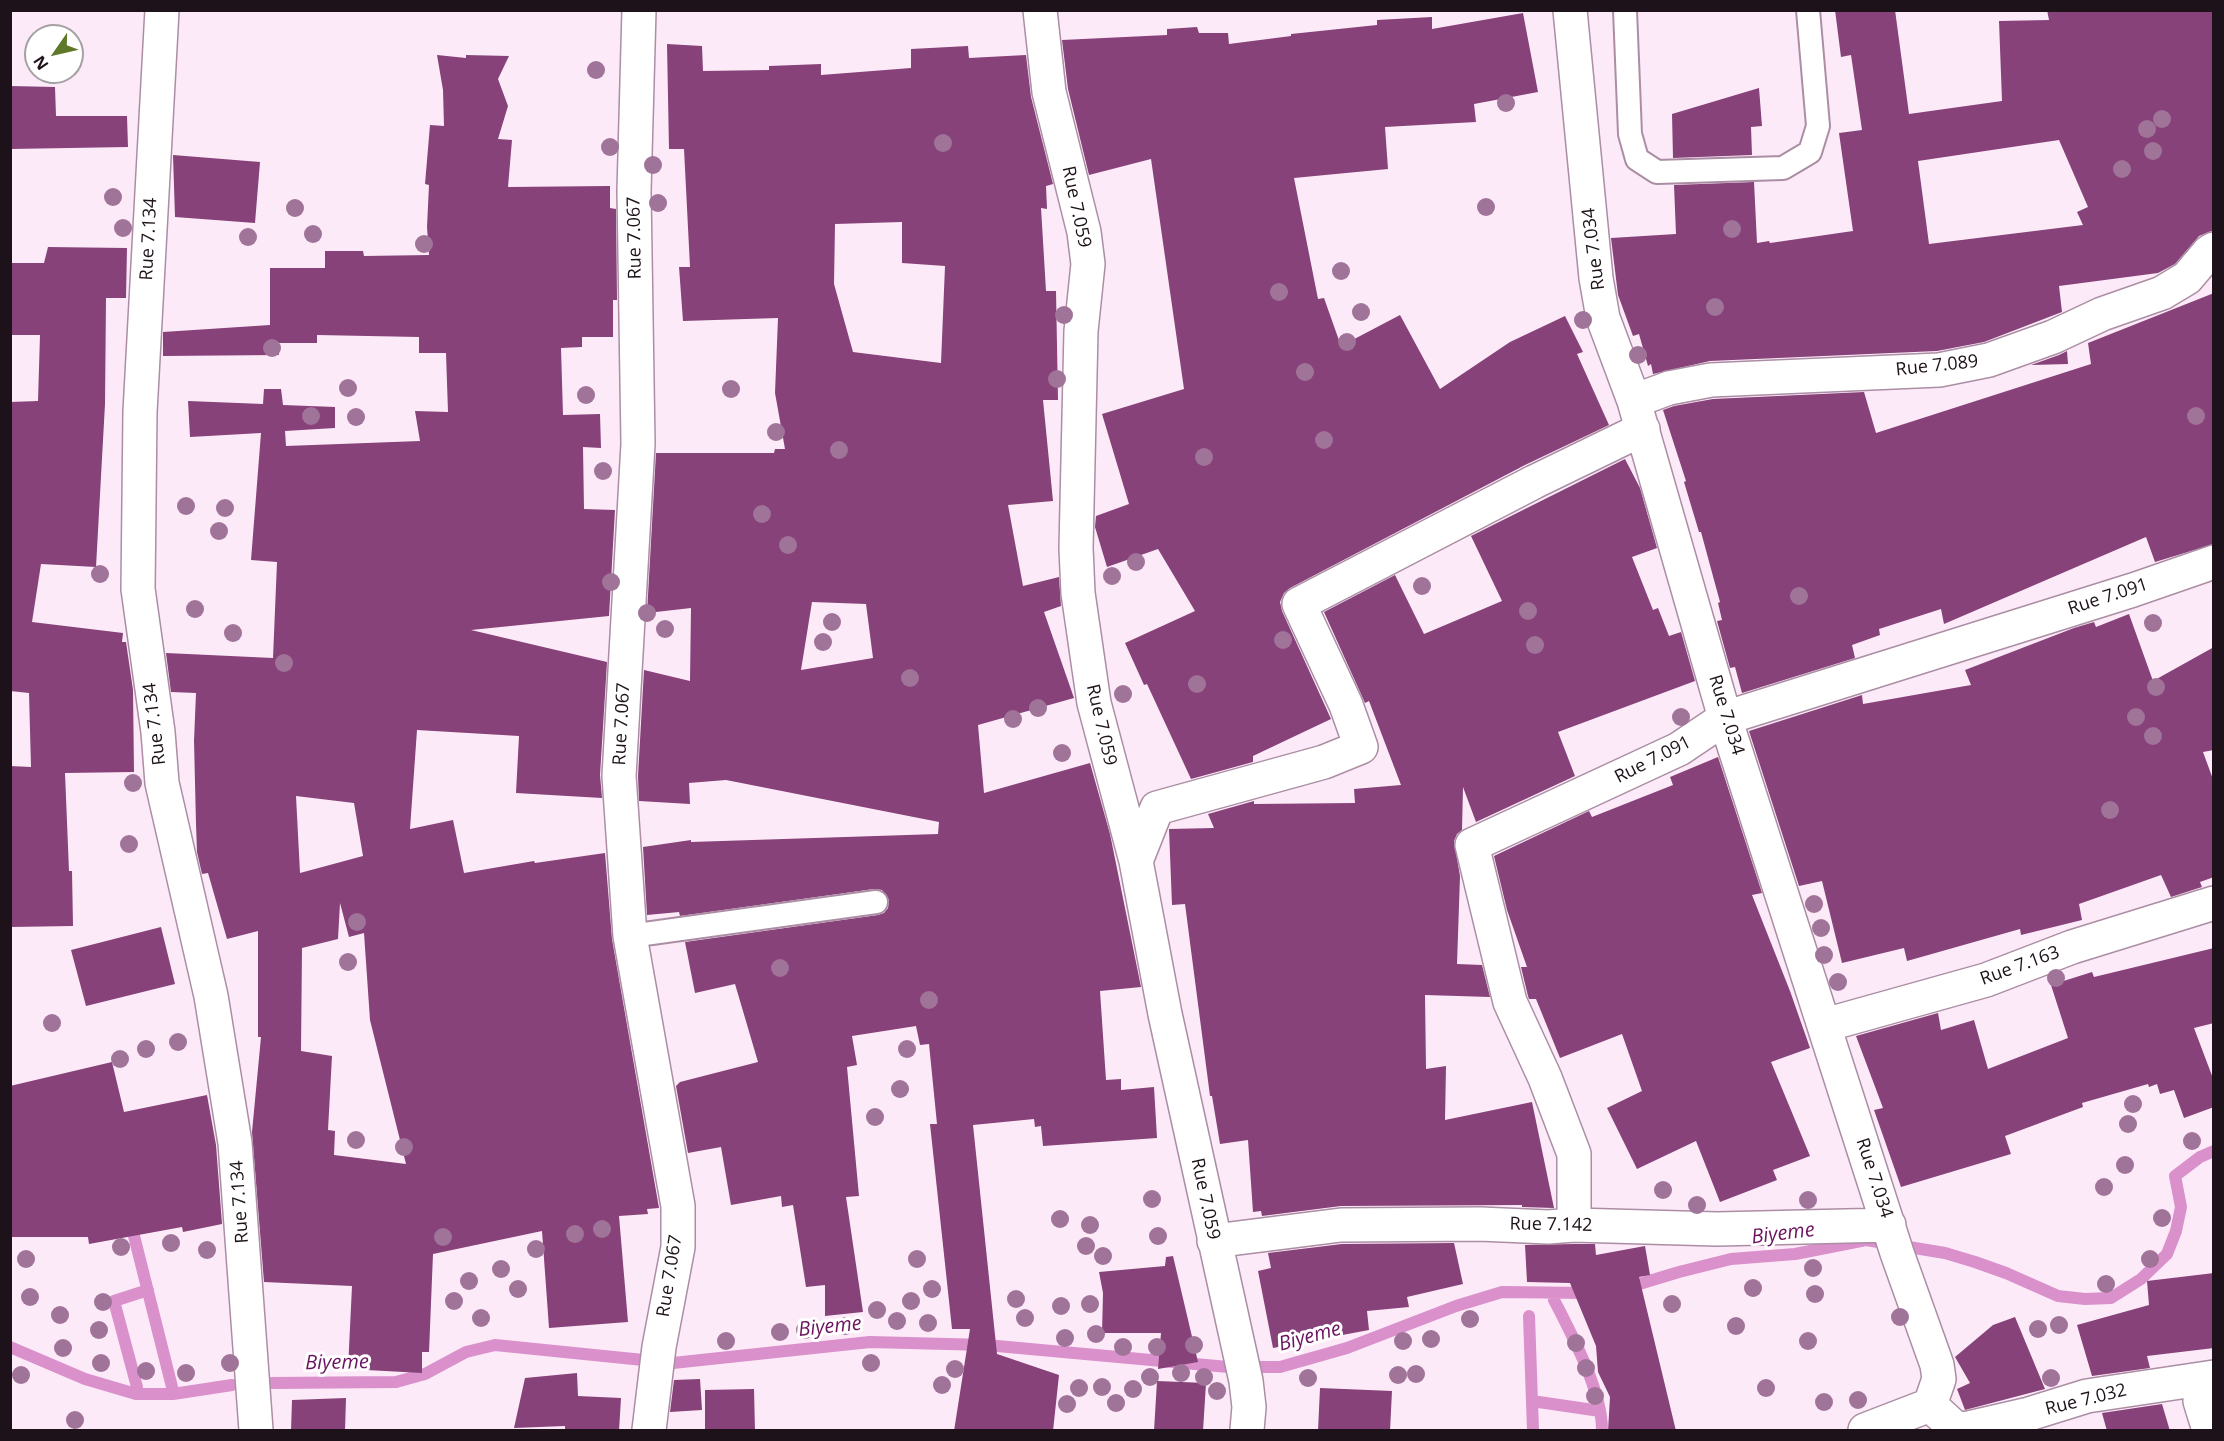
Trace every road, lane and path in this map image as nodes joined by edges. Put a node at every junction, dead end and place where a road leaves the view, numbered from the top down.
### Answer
1 (162, 10) edge
2 (639, 10) edge
3 (1040, 10) edge
4 (1570, 10) edge
5 (1625, 10) edge
6 (1808, 10) edge
7 (2214, 249) edge
8 (1639, 415) junction
9 (2214, 562) edge
10 (1725, 718) junction
11 (1136, 861) junction
12 (876, 902) dead end
13 (2214, 903) edge
14 (630, 936) junction
15 (1825, 1025) junction
16 (1574, 1225) junction
17 (1889, 1225) junction
18 (1214, 1241) junction
19 (2214, 1377) edge
20 (2214, 1382) edge
21 (1930, 1406) junction
22 (256, 1431) edge
23 (649, 1431) edge
24 (1247, 1431) edge
25 (1865, 1431) edge
26 (2209, 1431) edge

1 - 22 street, Rue 7.134
2 - 14 street, Rue 7.067
3 - 11 street, Rue 7.059
4 - 8 street, Rue 7.034
5 - 6 lane
7 - 8 street, Rue 7.089
8 - 10 street, Rue 7.034
8 - 11 street, Rue 7.089
9 - 10 street, Rue 7.091
10 - 15 street, Rue 7.034
10 - 16 street, Rue 7.091
11 - 18 street, Rue 7.059
12 - 14 lane
13 - 15 street, Rue 7.163
14 - 23 street, Rue 7.067
15 - 17 street, Rue 7.034
16 - 17 street, Rue 7.142
16 - 18 street, Rue 7.142
17 - 21 street, Rue 7.034
18 - 24 street, Rue 7.059
19 - 21 street, Rue 7.032
20 - 26 street
21 - 25 street

